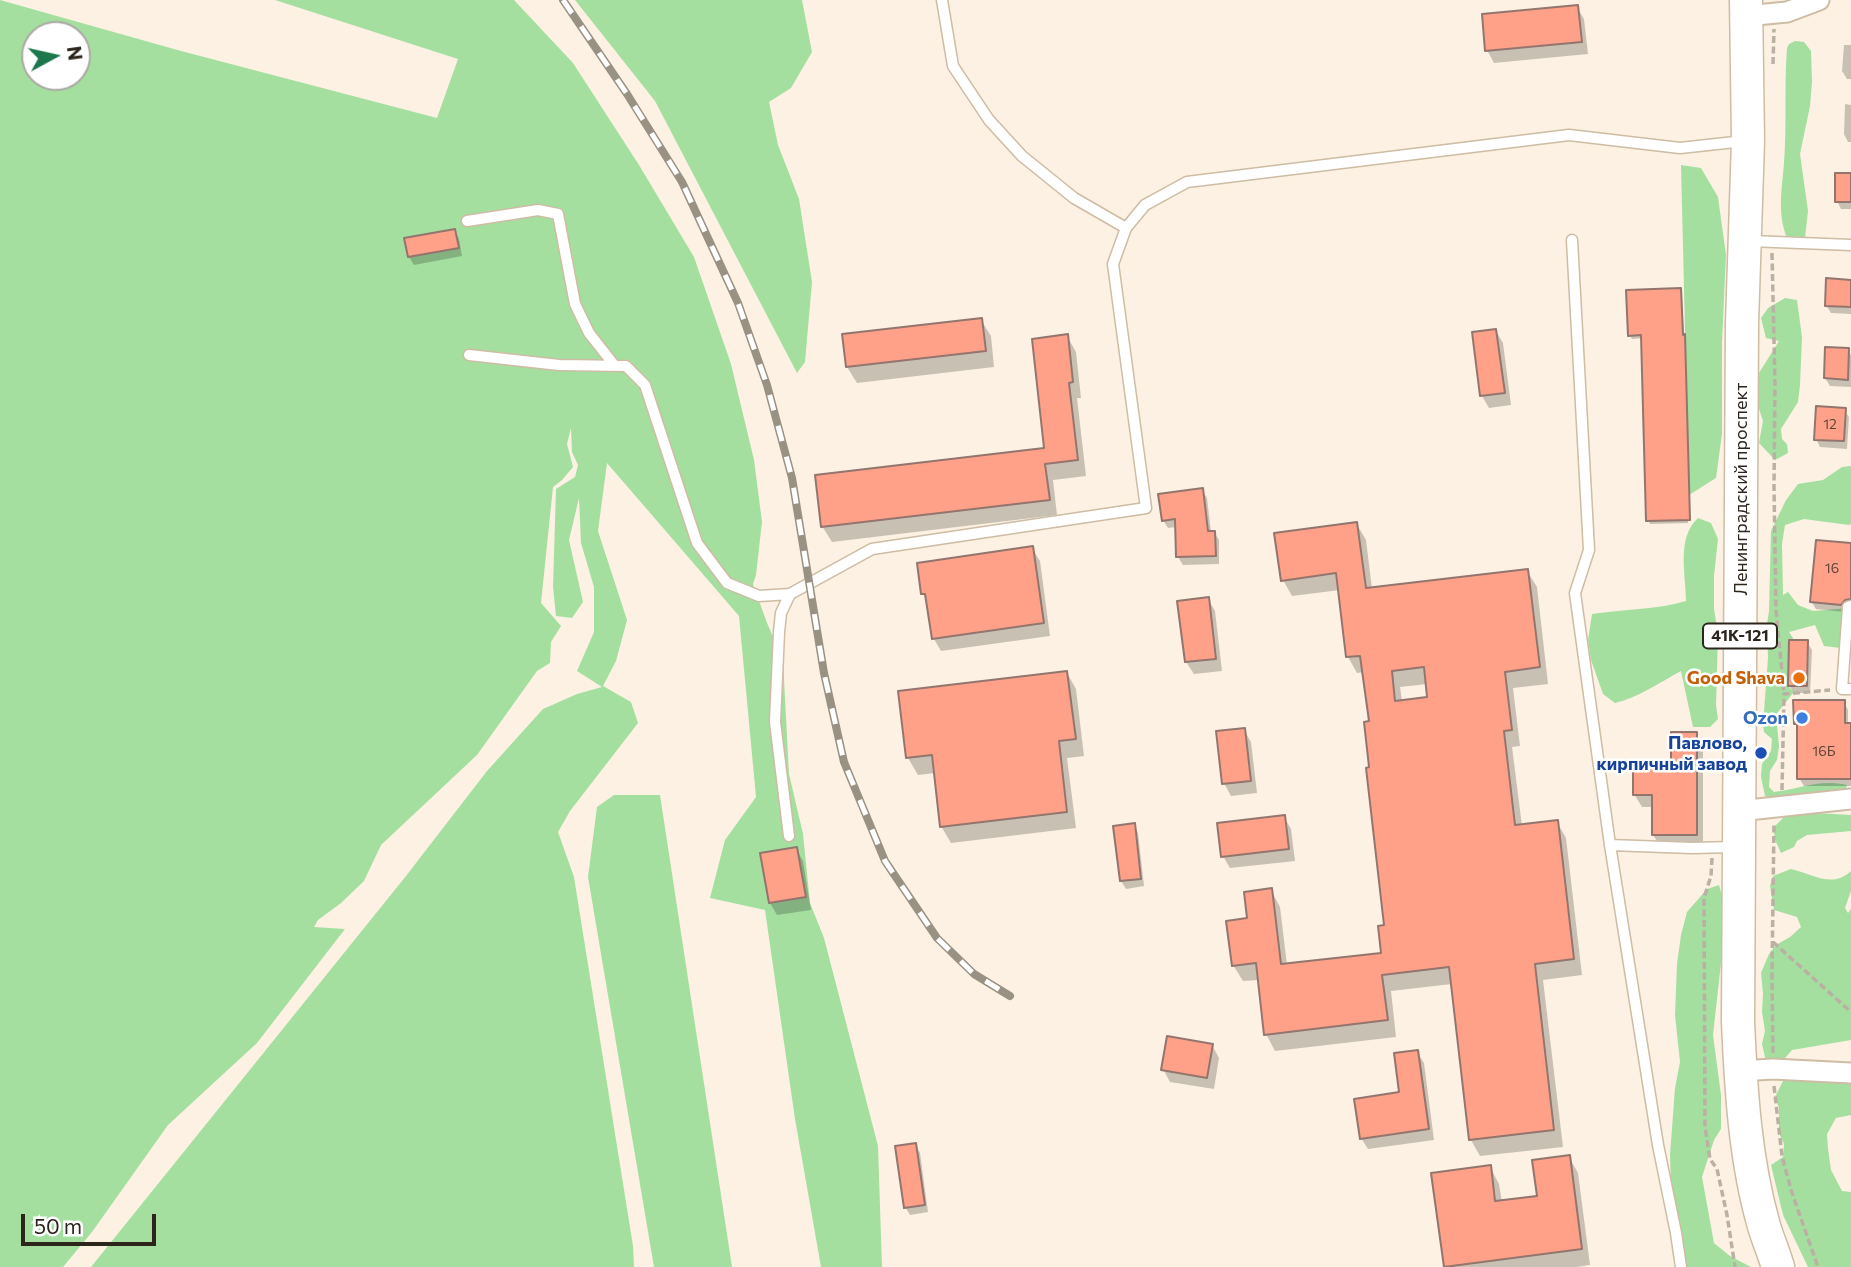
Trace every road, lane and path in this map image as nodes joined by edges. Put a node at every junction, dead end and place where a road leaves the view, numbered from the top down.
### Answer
1 (942, 0) edge
2 (1819, 0) edge
3 (1756, 10) edge
4 (1773, 72) dead end
5 (1748, 141) junction
6 (467, 221) dead end
7 (1126, 228) junction
8 (1572, 240) dead end
9 (1759, 242) junction
10 (1851, 245) edge
11 (469, 355) dead end
12 (615, 366) junction
13 (790, 594) junction
14 (1851, 606) edge
15 (1846, 689) edge
16 (1784, 694) junction
17 (1851, 799) edge
18 (1778, 807) junction
19 (1739, 811) junction
20 (789, 836) dead end
21 (1611, 845) junction
22 (1725, 847) junction
23 (1773, 942) junction
24 (1851, 1001) edge
25 (1841, 1002) junction
26 (1851, 1012) edge
27 (1773, 1069) junction
28 (1740, 1071) junction
29 (1851, 1073) edge
30 (1681, 1267) edge
31 (1735, 1267) edge
32 (1779, 1267) edge
33 (1818, 1267) edge

1 - 7 lane
2 - 3 street
3 - 4 path
3 - 5 main road, Ленинградский проспект / 41К-121
5 - 7 lane
5 - 9 main road, Ленинградский проспект / 41К-121
6 - 12 lane
7 - 13 lane
8 - 21 lane
9 - 10 lane
9 - 16 path
9 - 19 main road, Ленинградский проспект / 41К-121
11 - 12 lane
12 - 13 lane
13 - 20 lane
14 - 15 lane
15 - 16 path
16 - 18 path
17 - 18 street
18 - 19 street
18 - 23 path
19 - 22 main road, Ленинградский проспект / 41К-121
21 - 22 lane
21 - 30 lane
22 - 28 main road, Ленинградский проспект / 41К-121
22 - 31 path
23 - 25 path
23 - 27 path
24 - 25 path
25 - 26 path
27 - 28 street
27 - 29 street
27 - 33 path
28 - 32 main road, Ленинградский проспект / 41К-121

